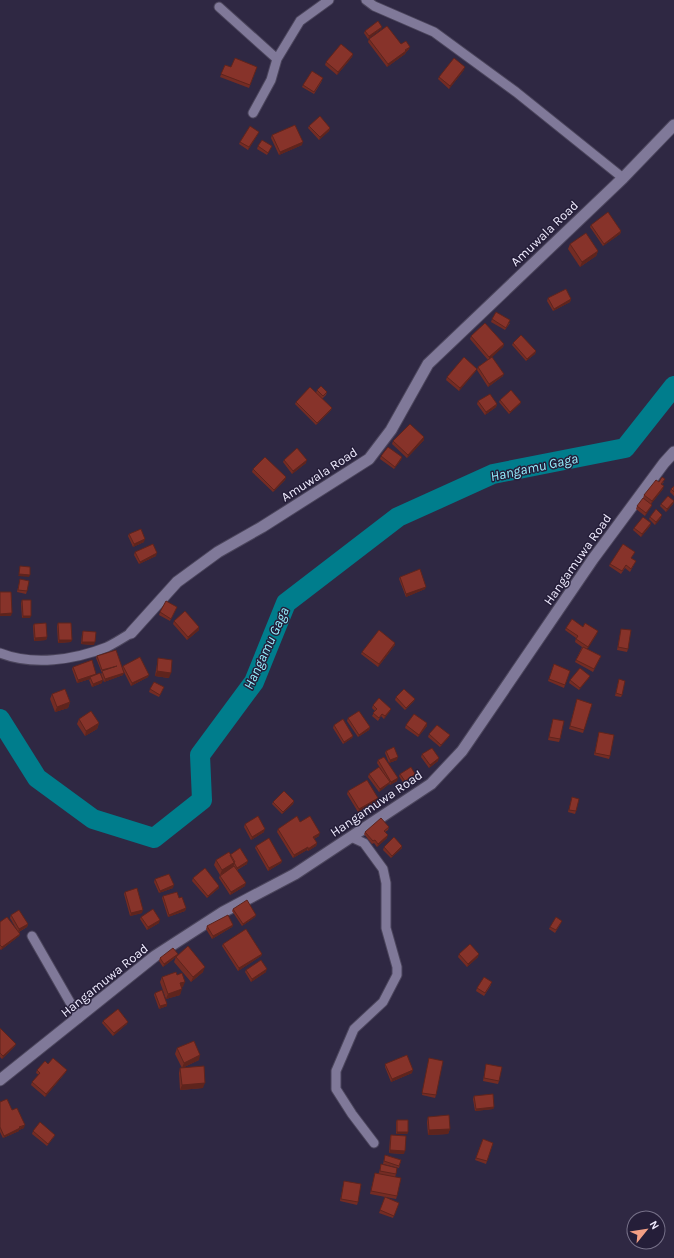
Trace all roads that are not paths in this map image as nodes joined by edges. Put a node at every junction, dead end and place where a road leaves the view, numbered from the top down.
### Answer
1 (329, 0) edge
2 (366, 0) edge
3 (219, 7) dead end
4 (277, 59) junction
5 (253, 113) dead end
6 (674, 125) edge
7 (623, 178) junction
8 (674, 452) edge
9 (132, 633) joint
10 (0, 653) edge
11 (351, 837) junction
12 (32, 936) dead end
13 (78, 1018) junction
14 (0, 1080) edge
15 (374, 1143) dead end

1 - 4 street
2 - 7 street
3 - 4 street
4 - 5 street
6 - 7 street, Amuwala Road
7 - 9 street, Amuwala Road
8 - 11 street, Hangamuwa Road
9 - 10 street, Amuwala Road
11 - 13 street, Hangamuwa Road
11 - 15 street
12 - 13 street
13 - 14 street, Hangamuwa Road

